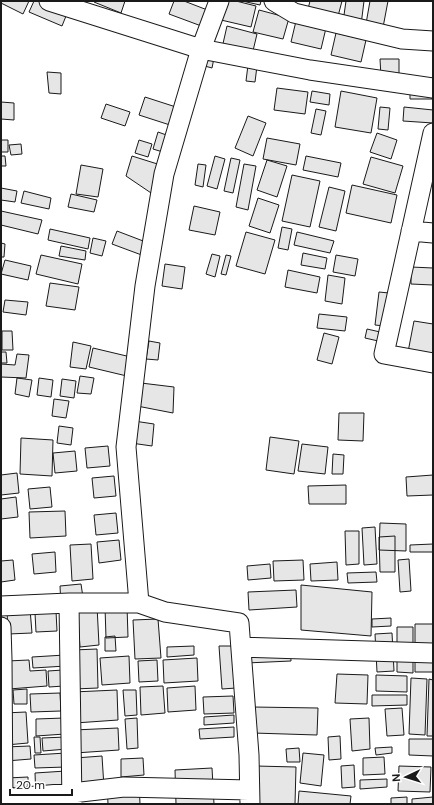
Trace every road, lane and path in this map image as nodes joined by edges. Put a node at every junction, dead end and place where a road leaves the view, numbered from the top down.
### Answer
1 (49, 1) edge
2 (219, 1) edge
3 (274, 1) edge
4 (433, 41) edge
5 (201, 49) junction
6 (433, 88) edge
7 (433, 135) edge
8 (411, 231) junction
9 (433, 233) edge
10 (433, 363) edge
11 (69, 603) junction
12 (139, 603) junction
13 (1, 606) edge
14 (1, 627) edge
15 (241, 647) junction
16 (433, 653) edge
17 (2, 659) edge
18 (250, 797) edge
19 (72, 799) edge
20 (3, 801) edge

1 - 5 street
2 - 5 street
3 - 4 street
5 - 6 street
5 - 12 street
7 - 8 street
8 - 9 street
8 - 10 street
11 - 12 street
11 - 13 street
11 - 19 street
12 - 15 street
14 - 17 street
15 - 16 street
15 - 18 street
17 - 20 street
18 - 19 street
19 - 20 street

